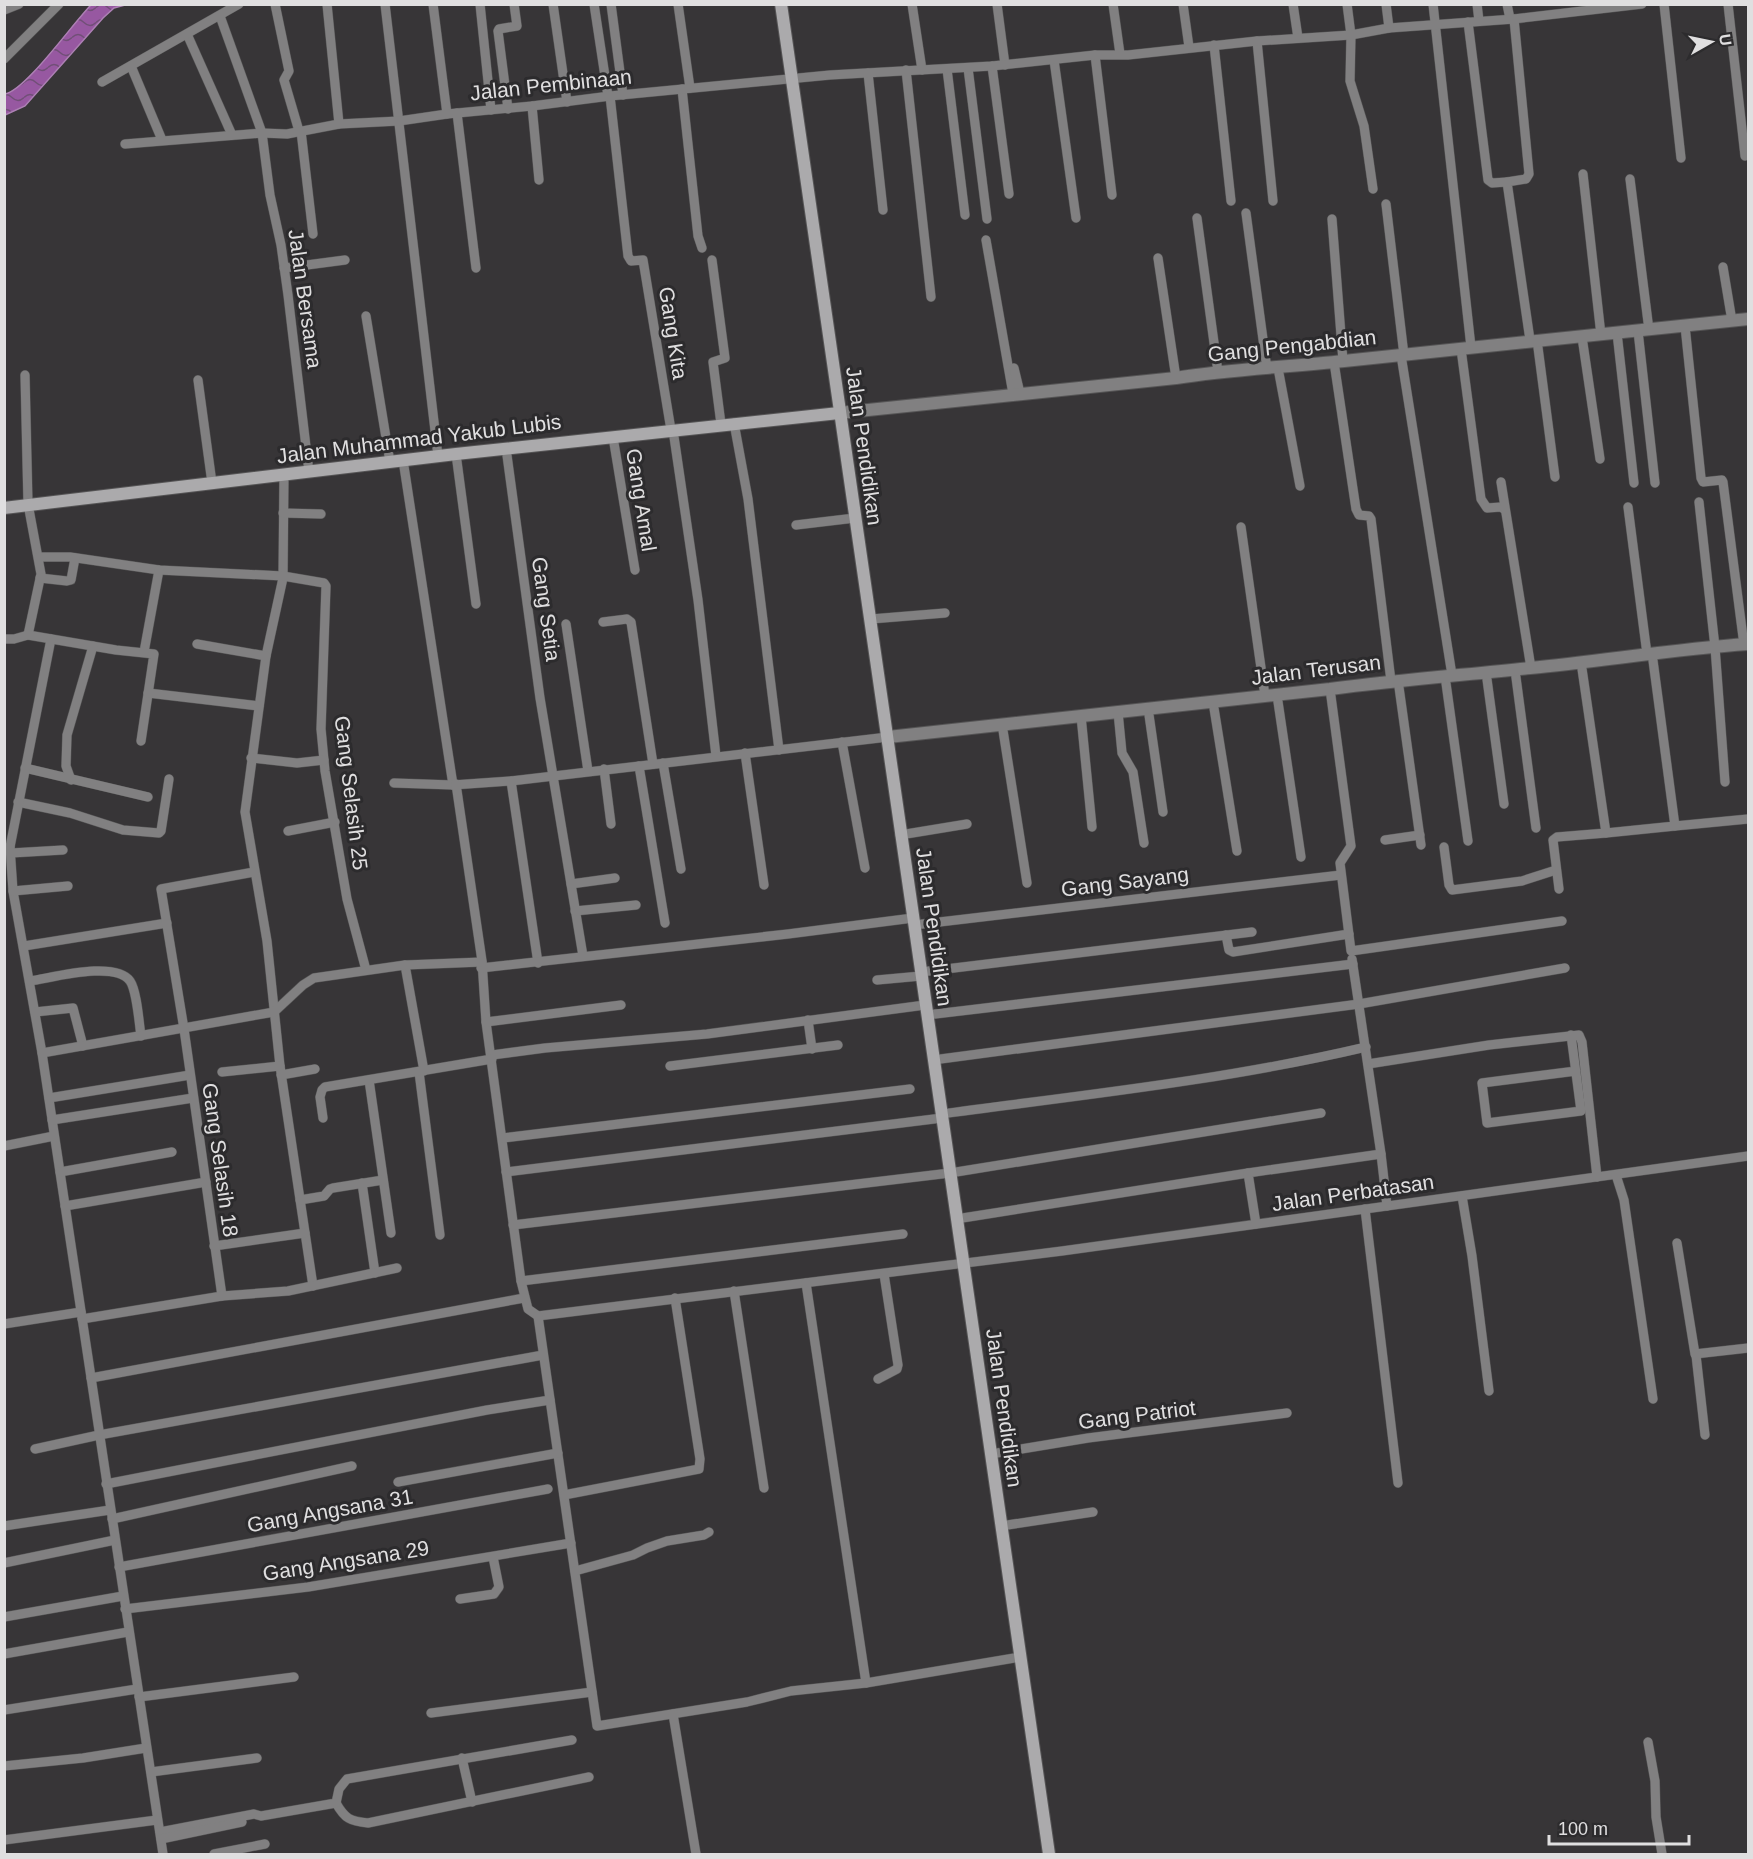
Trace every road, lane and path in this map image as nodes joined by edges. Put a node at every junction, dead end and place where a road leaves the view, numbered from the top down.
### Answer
1 (59, 4) edge
2 (239, 4) edge
3 (275, 4) edge
4 (327, 4) edge
5 (385, 4) edge
6 (433, 4) edge
7 (480, 4) edge
8 (514, 4) edge
9 (553, 4) edge
10 (594, 4) edge
11 (611, 4) edge
12 (678, 4) edge
13 (781, 4) edge
14 (912, 4) edge
15 (997, 4) edge
16 (1113, 4) edge
17 (1183, 4) edge
18 (1293, 4) edge
19 (1347, 4) edge
20 (1386, 4) edge
21 (1433, 4) edge
22 (1477, 4) edge
23 (1507, 4) edge
24 (1642, 4) edge
25 (1664, 4) edge
26 (1728, 4) edge
27 (17, 5) edge
28 (1619, 6) edge
29 (1575, 8) edge
30 (4, 10) edge
31 (220, 16) junction
32 (1512, 19) junction
33 (1479, 21) junction
34 (1468, 22) junction
35 (1435, 24) junction
36 (1389, 28) junction
37 (187, 34) junction
38 (1351, 35) junction
39 (1298, 38) junction
40 (1257, 41) junction
41 (1214, 45) junction
42 (1189, 47) junction
43 (1120, 54) junction
44 (1095, 55) junction
45 (4, 59) edge
46 (1054, 60) junction
47 (1005, 65) junction
48 (131, 66) junction
49 (992, 66) junction
50 (968, 68) junction
51 (947, 69) junction
52 (906, 70) junction
53 (922, 70) junction
54 (868, 73) junction
55 (793, 80) junction
56 (102, 82) dead end
57 (686, 89) junction
58 (623, 94) junction
59 (609, 96) junction
60 (567, 102) junction
61 (532, 106) junction
62 (508, 108) junction
63 (491, 110) junction
64 (458, 113) junction
65 (447, 114) junction
66 (399, 121) junction
67 (339, 124) junction
68 (300, 131) junction
69 (262, 133) junction
70 (232, 135) junction
71 (162, 140) junction
72 (125, 144) dead end
73 (1745, 156) dead end
74 (1681, 158) dead end
75 (1583, 174) dead end
76 (1630, 179) dead end
77 (539, 180) dead end
78 (1507, 182) junction
79 (1373, 189) dead end
80 (1009, 194) dead end
81 (1112, 195) dead end
82 (1231, 201) dead end
83 (1273, 201) dead end
84 (1386, 204) dead end
85 (883, 210) dead end
86 (1246, 213) dead end
87 (965, 215) dead end
88 (1076, 218) dead end
89 (1197, 218) dead end
90 (987, 219) dead end
91 (1332, 219) dead end
92 (313, 234) dead end
93 (986, 240) dead end
94 (702, 248) dead end
95 (1158, 258) dead end
96 (345, 260) dead end
97 (712, 260) dead end
98 (1723, 267) dead end
99 (284, 268) junction
100 (476, 268) dead end
101 (931, 297) dead end
102 (366, 316) dead end
103 (1749, 319) edge
104 (1732, 321) junction
105 (1685, 326) junction
106 (1644, 330) junction
107 (1617, 333) junction
108 (1601, 334) junction
109 (1582, 337) junction
110 (1534, 340) junction
111 (1466, 348) junction
112 (1402, 355) junction
113 (1339, 362) junction
114 (1272, 368) junction
115 (1218, 372) junction
116 (25, 375) dead end
117 (1176, 378) junction
118 (198, 380) dead end
119 (1017, 393) junction
120 (839, 413) junction
121 (728, 423) junction
122 (672, 430) junction
123 (613, 437) junction
124 (506, 448) junction
125 (456, 454) junction
126 (438, 456) junction
127 (1600, 459) dead end
128 (403, 460) junction
129 (390, 462) junction
130 (309, 472) junction
131 (284, 475) junction
132 (1555, 477) dead end
133 (1501, 482) dead end
134 (212, 483) junction
135 (1634, 483) dead end
136 (1655, 483) dead end
137 (1300, 486) dead end
138 (1699, 502) dead end
139 (28, 504) junction
140 (1628, 507) dead end
141 (4, 508) edge
142 (1505, 510) junction
143 (283, 513) junction
144 (321, 514) dead end
145 (855, 518) junction
146 (796, 525) dead end
147 (1241, 527) dead end
148 (39, 557) junction
149 (75, 558) junction
150 (159, 570) junction
151 (635, 570) dead end
152 (283, 576) junction
153 (40, 579) junction
154 (476, 604) dead end
155 (945, 613) dead end
156 (871, 619) junction
157 (603, 622) dead end
158 (566, 624) dead end
159 (28, 635) junction
160 (4, 639) edge
161 (51, 639) junction
162 (197, 644) dead end
163 (1746, 645) edge
164 (93, 646) junction
165 (1715, 647) junction
166 (144, 652) junction
167 (1649, 654) junction
168 (266, 656) junction
169 (1581, 662) junction
170 (1531, 668) junction
171 (1515, 670) junction
172 (1486, 672) junction
173 (1448, 676) junction
174 (1395, 681) junction
175 (1330, 689) junction
176 (148, 693) junction
177 (1271, 695) junction
178 (1213, 702) junction
179 (259, 706) junction
180 (1148, 708) junction
181 (1118, 712) junction
182 (1080, 716) junction
183 (1002, 724) junction
184 (888, 737) junction
185 (141, 741) dead end
186 (842, 742) junction
187 (779, 750) junction
188 (745, 753) junction
189 (717, 756) junction
190 (251, 758) junction
191 (324, 760) junction
192 (658, 764) junction
193 (639, 766) junction
194 (25, 768) junction
195 (604, 770) junction
196 (588, 771) junction
197 (553, 775) junction
198 (169, 779) dead end
199 (71, 780) junction
200 (511, 781) junction
201 (1725, 782) dead end
202 (394, 783) dead end
203 (454, 785) junction
204 (148, 797) dead end
205 (18, 802) junction
206 (1504, 804) dead end
207 (1163, 812) dead end
208 (1749, 819) edge
209 (334, 822) junction
210 (611, 824) dead end
211 (967, 824) dead end
212 (1092, 826) dead end
213 (1675, 826) junction
214 (1536, 828) dead end
215 (288, 831) dead end
216 (1606, 833) junction
217 (900, 835) junction
218 (1385, 840) dead end
219 (1468, 841) dead end
220 (1144, 843) dead end
221 (1444, 847) dead end
222 (9, 850) edge
223 (63, 850) dead end
224 (1237, 851) dead end
225 (1301, 857) dead end
226 (681, 868) dead end
227 (866, 868) dead end
228 (1556, 870) junction
229 (254, 872) junction
230 (1341, 875) junction
231 (615, 878) dead end
232 (1027, 883) dead end
233 (571, 884) junction
234 (764, 885) dead end
235 (68, 886) dead end
236 (1559, 889) dead end
237 (13, 891) junction
238 (636, 905) dead end
239 (575, 911) junction
240 (1562, 921) dead end
241 (913, 922) junction
242 (167, 923) junction
243 (665, 923) dead end
244 (1252, 932) dead end
245 (1349, 934) junction
246 (1226, 935) junction
247 (24, 946) junction
248 (1351, 951) junction
249 (584, 956) junction
250 (538, 963) junction
251 (1353, 964) junction
252 (405, 965) junction
253 (482, 965) junction
254 (1565, 968) dead end
255 (366, 970) junction
256 (921, 974) junction
257 (877, 980) dead end
258 (30, 981) junction
259 (1359, 1004) junction
260 (621, 1005) dead end
261 (926, 1010) junction
262 (35, 1012) junction
263 (274, 1012) junction
264 (808, 1020) junction
265 (486, 1022) junction
266 (184, 1029) junction
267 (1571, 1035) junction
268 (141, 1036) junction
269 (838, 1045) dead end
270 (83, 1046) junction
271 (1366, 1047) junction
272 (812, 1049) junction
273 (42, 1053) junction
274 (492, 1057) junction
275 (933, 1060) junction
276 (1368, 1064) junction
277 (670, 1066) dead end
278 (315, 1069) dead end
279 (281, 1070) junction
280 (1576, 1071) junction
281 (222, 1072) dead end
282 (421, 1072) junction
283 (190, 1075) junction
284 (369, 1080) junction
285 (910, 1089) dead end
286 (48, 1098) junction
287 (193, 1098) junction
288 (1321, 1113) dead end
289 (941, 1116) junction
290 (323, 1118) dead end
291 (52, 1120) junction
292 (54, 1136) junction
293 (503, 1138) junction
294 (4, 1146) edge
295 (172, 1152) dead end
296 (1381, 1154) junction
297 (1749, 1156) edge
298 (60, 1172) junction
299 (506, 1172) junction
300 (950, 1173) junction
301 (1248, 1173) junction
302 (1616, 1174) junction
303 (1598, 1177) junction
304 (383, 1180) junction
305 (206, 1182) junction
306 (362, 1183) junction
307 (1462, 1196) junction
308 (300, 1200) junction
309 (65, 1206) junction
310 (1387, 1206) junction
311 (1365, 1209) junction
312 (956, 1219) junction
313 (1256, 1224) junction
314 (513, 1225) junction
315 (305, 1233) junction
316 (391, 1233) dead end
317 (903, 1234) dead end
318 (440, 1235) dead end
319 (1677, 1243) dead end
320 (214, 1246) junction
321 (963, 1264) junction
322 (397, 1268) dead end
323 (375, 1273) junction
324 (884, 1274) junction
325 (521, 1281) junction
326 (806, 1283) junction
327 (313, 1286) junction
328 (734, 1291) junction
329 (222, 1296) junction
330 (524, 1298) junction
331 (675, 1298) junction
332 (81, 1316) junction
333 (538, 1316) junction
334 (4, 1324) edge
335 (1749, 1348) edge
336 (543, 1354) junction
337 (1695, 1354) junction
338 (91, 1378) junction
339 (878, 1379) dead end
340 (1489, 1391) dead end
341 (550, 1400) junction
342 (1653, 1400) dead end
343 (1287, 1413) dead end
344 (99, 1435) junction
345 (1705, 1435) dead end
346 (35, 1449) dead end
347 (558, 1454) junction
348 (991, 1454) junction
349 (352, 1466) dead end
350 (398, 1482) dead end
351 (1398, 1483) dead end
352 (106, 1484) junction
353 (764, 1488) dead end
354 (548, 1489) dead end
355 (564, 1495) junction
356 (1093, 1512) dead end
357 (111, 1515) junction
358 (4, 1526) edge
359 (1001, 1526) junction
360 (709, 1532) dead end
361 (115, 1540) junction
362 (571, 1543) junction
363 (493, 1557) junction
364 (4, 1563) edge
365 (118, 1567) junction
366 (575, 1571) junction
367 (123, 1596) junction
368 (460, 1599) dead end
369 (125, 1609) junction
370 (4, 1617) edge
371 (129, 1632) junction
372 (4, 1654) edge
373 (1020, 1657) junction
374 (294, 1677) dead end
375 (866, 1683) junction
376 (592, 1692) junction
377 (138, 1693) junction
378 (4, 1710) edge
379 (431, 1713) dead end
380 (673, 1714) junction
381 (572, 1740) dead end
382 (1648, 1742) dead end
383 (146, 1748) junction
384 (257, 1758) dead end
385 (462, 1758) junction
386 (4, 1766) edge
387 (150, 1772) junction
388 (589, 1777) dead end
389 (472, 1802) junction
390 (336, 1803) junction
391 (157, 1820) junction
392 (161, 1835) junction
393 (4, 1840) edge
394 (265, 1844) dead end
395 (164, 1854) edge
396 (214, 1854) edge
397 (696, 1854) edge
398 (1049, 1854) edge
399 (1662, 1854) edge

1 - 45 street
2 - 31 street
3 - 68 street
4 - 67 street
5 - 66 street
6 - 65 street
7 - 63 street
8 - 62 street
9 - 60 street
10 - 59 street
11 - 58 street
12 - 57 street
13 - 55 main road, Jalan Pendidikan
14 - 53 street
15 - 47 street
16 - 43 street
17 - 42 street
18 - 39 street
19 - 38 street
20 - 36 street
21 - 35 street
22 - 33 street
23 - 32 street
24 - 28 street, Jalan Pembinaan
25 - 74 street
26 - 73 street
27 - 30 street
28 - 29 street, Jalan Pembinaan
29 - 32 street, Jalan Pembinaan
31 - 37 street
31 - 69 street, Jalan Bersama
32 - 33 street, Jalan Pembinaan
32 - 78 street
33 - 34 street, Jalan Pembinaan
34 - 35 street, Jalan Pembinaan
34 - 78 street
35 - 36 street, Jalan Pembinaan
35 - 111 street
36 - 38 street, Jalan Pembinaan
37 - 48 street
37 - 70 street
38 - 39 street, Jalan Pembinaan
38 - 79 street
39 - 40 street, Jalan Pembinaan
40 - 41 street, Jalan Pembinaan
40 - 83 street
41 - 42 street, Jalan Pembinaan
41 - 82 street
42 - 43 street, Jalan Pembinaan
43 - 44 street, Jalan Pembinaan
44 - 46 street, Jalan Pembinaan
44 - 81 street
46 - 47 street, Jalan Pembinaan
46 - 88 street
47 - 49 street, Jalan Pembinaan
48 - 56 street
48 - 71 street
49 - 50 street, Jalan Pembinaan
49 - 80 street
50 - 51 street, Jalan Pembinaan
50 - 90 street
51 - 53 street, Jalan Pembinaan
51 - 87 street
52 - 53 street, Jalan Pembinaan
52 - 54 street, Jalan Pembinaan
52 - 101 street
54 - 55 street, Jalan Pembinaan
54 - 85 street
55 - 57 street, Jalan Pembinaan
55 - 120 main road, Jalan Pendidikan
57 - 58 street, Jalan Pembinaan
57 - 94 street
58 - 59 street, Jalan Pembinaan
59 - 60 street, Jalan Pembinaan
59 - 122 street, Gang Kita
60 - 61 street, Jalan Pembinaan
61 - 62 street, Jalan Pembinaan
61 - 77 street
62 - 63 street, Jalan Pembinaan
63 - 64 street, Jalan Pembinaan
64 - 65 street, Jalan Pembinaan
64 - 100 street
65 - 66 street, Jalan Pembinaan
66 - 67 street, Jalan Pembinaan
66 - 126 street
67 - 68 street, Jalan Pembinaan
68 - 69 street, Jalan Pembinaan
68 - 92 street
69 - 70 street, Jalan Pembinaan
69 - 99 street, Jalan Bersama
70 - 71 street, Jalan Pembinaan
71 - 72 street, Jalan Pembinaan
75 - 108 street
76 - 106 street
78 - 110 street
84 - 112 street
86 - 114 street
89 - 115 street
91 - 113 street
93 - 119 street
95 - 117 street
96 - 99 street
97 - 121 street
98 - 104 street
99 - 130 street, Jalan Bersama
102 - 129 street
103 - 104 street, Gang Pengabdian
104 - 105 street, Gang Pengabdian
105 - 106 street, Gang Pengabdian
105 - 163 street
106 - 107 street, Gang Pengabdian
106 - 136 street
107 - 108 street, Gang Pengabdian
107 - 135 street
108 - 109 street, Gang Pengabdian
109 - 110 street, Gang Pengabdian
109 - 127 street
110 - 111 street, Gang Pengabdian
110 - 132 street
111 - 112 street, Gang Pengabdian
111 - 142 street
112 - 113 street, Gang Pengabdian
112 - 173 street
113 - 114 street, Gang Pengabdian
113 - 174 street
114 - 115 street, Gang Pengabdian
114 - 137 street
115 - 117 street, Gang Pengabdian
116 - 139 street
117 - 119 street, Gang Pengabdian
118 - 134 street
119 - 120 street, Gang Pengabdian
120 - 121 main road, Jalan Muhammad Yakub Lubis
120 - 145 main road, Jalan Pendidikan
121 - 122 main road, Jalan Muhammad Yakub Lubis
121 - 187 street
122 - 123 main road, Jalan Muhammad Yakub Lubis
122 - 189 street
123 - 124 main road, Jalan Muhammad Yakub Lubis
123 - 151 street, Gang Amal
124 - 125 main road, Jalan Muhammad Yakub Lubis
124 - 197 street, Gang Setia
125 - 126 main road, Jalan Muhammad Yakub Lubis
125 - 154 street
126 - 128 main road, Jalan Muhammad Yakub Lubis
128 - 129 main road, Jalan Muhammad Yakub Lubis
128 - 203 street
129 - 130 main road, Jalan Muhammad Yakub Lubis
130 - 131 main road, Jalan Muhammad Yakub Lubis
131 - 134 main road, Jalan Muhammad Yakub Lubis
131 - 143 street
133 - 142 street
134 - 139 main road, Jalan Muhammad Yakub Lubis
138 - 165 street
139 - 141 main road, Jalan Muhammad Yakub Lubis
139 - 148 street
140 - 167 street
142 - 170 street
143 - 144 street
143 - 152 street
145 - 146 street
145 - 156 main road, Jalan Pendidikan
147 - 177 street
148 - 149 street
148 - 153 street
149 - 150 street
149 - 153 street
150 - 152 street
150 - 166 street
152 - 168 street
152 - 191 street, Gang Selasih 25
153 - 159 street
155 - 156 street
156 - 184 main road, Jalan Pendidikan
157 - 192 street
158 - 196 street
159 - 160 street
159 - 161 street
161 - 164 street
161 - 194 street
162 - 168 street
163 - 165 street, Jalan Terusan
164 - 166 street
164 - 199 street
165 - 167 street, Jalan Terusan
165 - 201 street
166 - 176 street
167 - 169 street, Jalan Terusan
167 - 213 street
168 - 179 street
169 - 170 street, Jalan Terusan
169 - 216 street
170 - 171 street, Jalan Terusan
171 - 172 street, Jalan Terusan
171 - 214 street
172 - 173 street, Jalan Terusan
172 - 206 street
173 - 174 street, Jalan Terusan
173 - 219 street
174 - 175 street, Jalan Terusan
174 - 218 street
175 - 177 street, Jalan Terusan
175 - 230 street
176 - 179 street
176 - 185 street
177 - 178 street, Jalan Terusan
177 - 225 street
178 - 180 street, Jalan Terusan
178 - 224 street
179 - 190 street
180 - 181 street, Jalan Terusan
180 - 207 street
181 - 182 street, Jalan Terusan
181 - 220 street
182 - 183 street, Jalan Terusan
182 - 212 street
183 - 184 street, Jalan Terusan
183 - 232 street
184 - 186 street
184 - 217 main road, Jalan Pendidikan
186 - 187 street
186 - 227 street
187 - 188 street
188 - 189 street
188 - 234 street
189 - 192 street
190 - 191 street
190 - 229 street
191 - 209 street, Gang Selasih 25
192 - 193 street
192 - 226 street
193 - 195 street
193 - 243 street
194 - 199 street
194 - 205 street
195 - 196 street
195 - 210 street
196 - 197 street
197 - 200 street
197 - 233 street, Gang Setia
198 - 205 street
199 - 204 street
200 - 203 street
200 - 250 street
202 - 203 street
203 - 253 street
205 - 222 street
208 - 213 street
209 - 215 street
209 - 255 street, Gang Selasih 25
211 - 217 street
213 - 216 street
216 - 228 street
217 - 241 main road, Jalan Pendidikan
221 - 228 street
222 - 223 street
222 - 237 street
228 - 236 street
229 - 242 street, Gang Selasih 18
229 - 263 street
230 - 241 street, Gang Sayang
230 - 245 street
231 - 233 street
233 - 239 street, Gang Setia
235 - 237 street
237 - 247 street
238 - 239 street
239 - 249 street, Gang Setia
240 - 248 street
241 - 249 street, Gang Sayang
241 - 256 main road, Jalan Pendidikan
242 - 247 street
242 - 266 street, Gang Selasih 18
244 - 246 street
245 - 246 street
245 - 248 street
246 - 256 street
247 - 258 street
248 - 251 street
249 - 250 street, Gang Sayang
250 - 253 street, Gang Sayang
251 - 259 street
251 - 261 street
252 - 253 street, Gang Sayang
252 - 255 street, Gang Sayang
252 - 282 street
253 - 265 street
254 - 259 street
255 - 263 street, Gang Sayang
256 - 257 street
256 - 261 main road, Jalan Pendidikan
258 - 262 street
258 - 268 street
259 - 271 street
259 - 275 street
260 - 265 street
261 - 264 street
261 - 275 main road, Jalan Pendidikan
262 - 270 street
262 - 273 street
263 - 266 street
263 - 279 street
264 - 272 street
264 - 274 street
265 - 274 street
266 - 268 street
266 - 283 street, Gang Selasih 18
267 - 276 street
267 - 280 street
267 - 303 street
268 - 270 street
269 - 272 street
270 - 273 street
271 - 276 street
271 - 289 street
272 - 277 street
273 - 286 street
274 - 282 street
274 - 293 street
275 - 289 main road, Jalan Pendidikan
276 - 296 street
278 - 279 street
279 - 281 street
279 - 308 street
280 - 280 street
282 - 284 street
282 - 318 street
283 - 286 street
283 - 287 street, Gang Selasih 18
284 - 290 street
284 - 304 street
285 - 293 street
286 - 291 street
287 - 291 street
287 - 305 street, Gang Selasih 18
288 - 300 street
289 - 299 street
289 - 300 main road, Jalan Pendidikan
291 - 292 street
292 - 294 street
292 - 298 street
293 - 299 street
295 - 298 street
296 - 301 street
296 - 310 street
297 - 302 street, Jalan Perbatasan
298 - 309 street
299 - 314 street
300 - 312 main road, Jalan Pendidikan
300 - 314 street
301 - 312 street
301 - 313 street
302 - 303 street, Jalan Perbatasan
302 - 342 street
303 - 307 street, Jalan Perbatasan
304 - 306 street
304 - 316 street
305 - 309 street
305 - 320 street, Gang Selasih 18
306 - 308 street
306 - 323 street
307 - 310 street, Jalan Perbatasan
307 - 340 street
308 - 315 street
309 - 332 street
310 - 311 street, Jalan Perbatasan
311 - 313 street, Jalan Perbatasan
311 - 351 street
312 - 321 main road, Jalan Pendidikan
313 - 321 street, Jalan Perbatasan
314 - 325 street
315 - 320 street
315 - 327 street
317 - 325 street
319 - 337 street
320 - 329 street, Gang Selasih 18
321 - 324 street, Jalan Perbatasan
321 - 348 main road, Jalan Pendidikan
322 - 323 street
323 - 327 street
324 - 326 street, Jalan Perbatasan
324 - 339 street
325 - 330 street
326 - 328 street, Jalan Perbatasan
326 - 375 street
327 - 329 street
328 - 331 street, Jalan Perbatasan
328 - 353 street
329 - 332 street
330 - 333 street
330 - 338 street
331 - 333 street, Jalan Perbatasan
331 - 355 street
332 - 334 street
332 - 338 street
333 - 336 street
335 - 337 street
336 - 341 street
336 - 344 street
337 - 345 street
338 - 344 street
341 - 347 street
341 - 352 street
343 - 348 street, Gang Patriot
344 - 346 street
344 - 352 street
347 - 350 street
347 - 355 street
348 - 359 main road, Jalan Pendidikan
349 - 357 street
352 - 357 street
354 - 365 street, Gang Angsana 31
355 - 362 street
356 - 359 street
357 - 358 street
357 - 361 street
359 - 373 main road, Jalan Pendidikan
360 - 366 street
361 - 364 street
361 - 365 street
362 - 363 street, Gang Angsana 29
362 - 366 street
363 - 368 street
363 - 369 street, Gang Angsana 29
365 - 367 street
366 - 376 street
367 - 369 street
367 - 370 street
369 - 371 street
371 - 372 street
371 - 377 street
373 - 375 street
373 - 398 main road, Jalan Pendidikan
374 - 377 street
375 - 380 street
376 - 379 street
376 - 380 street
377 - 378 street
377 - 383 street
380 - 397 street
381 - 385 street
382 - 399 street
383 - 386 street
383 - 387 street
384 - 387 street
385 - 389 street
385 - 390 street
387 - 391 street
388 - 389 street
389 - 390 street
390 - 392 street
391 - 392 street
391 - 393 street
392 - 395 street
394 - 396 street

